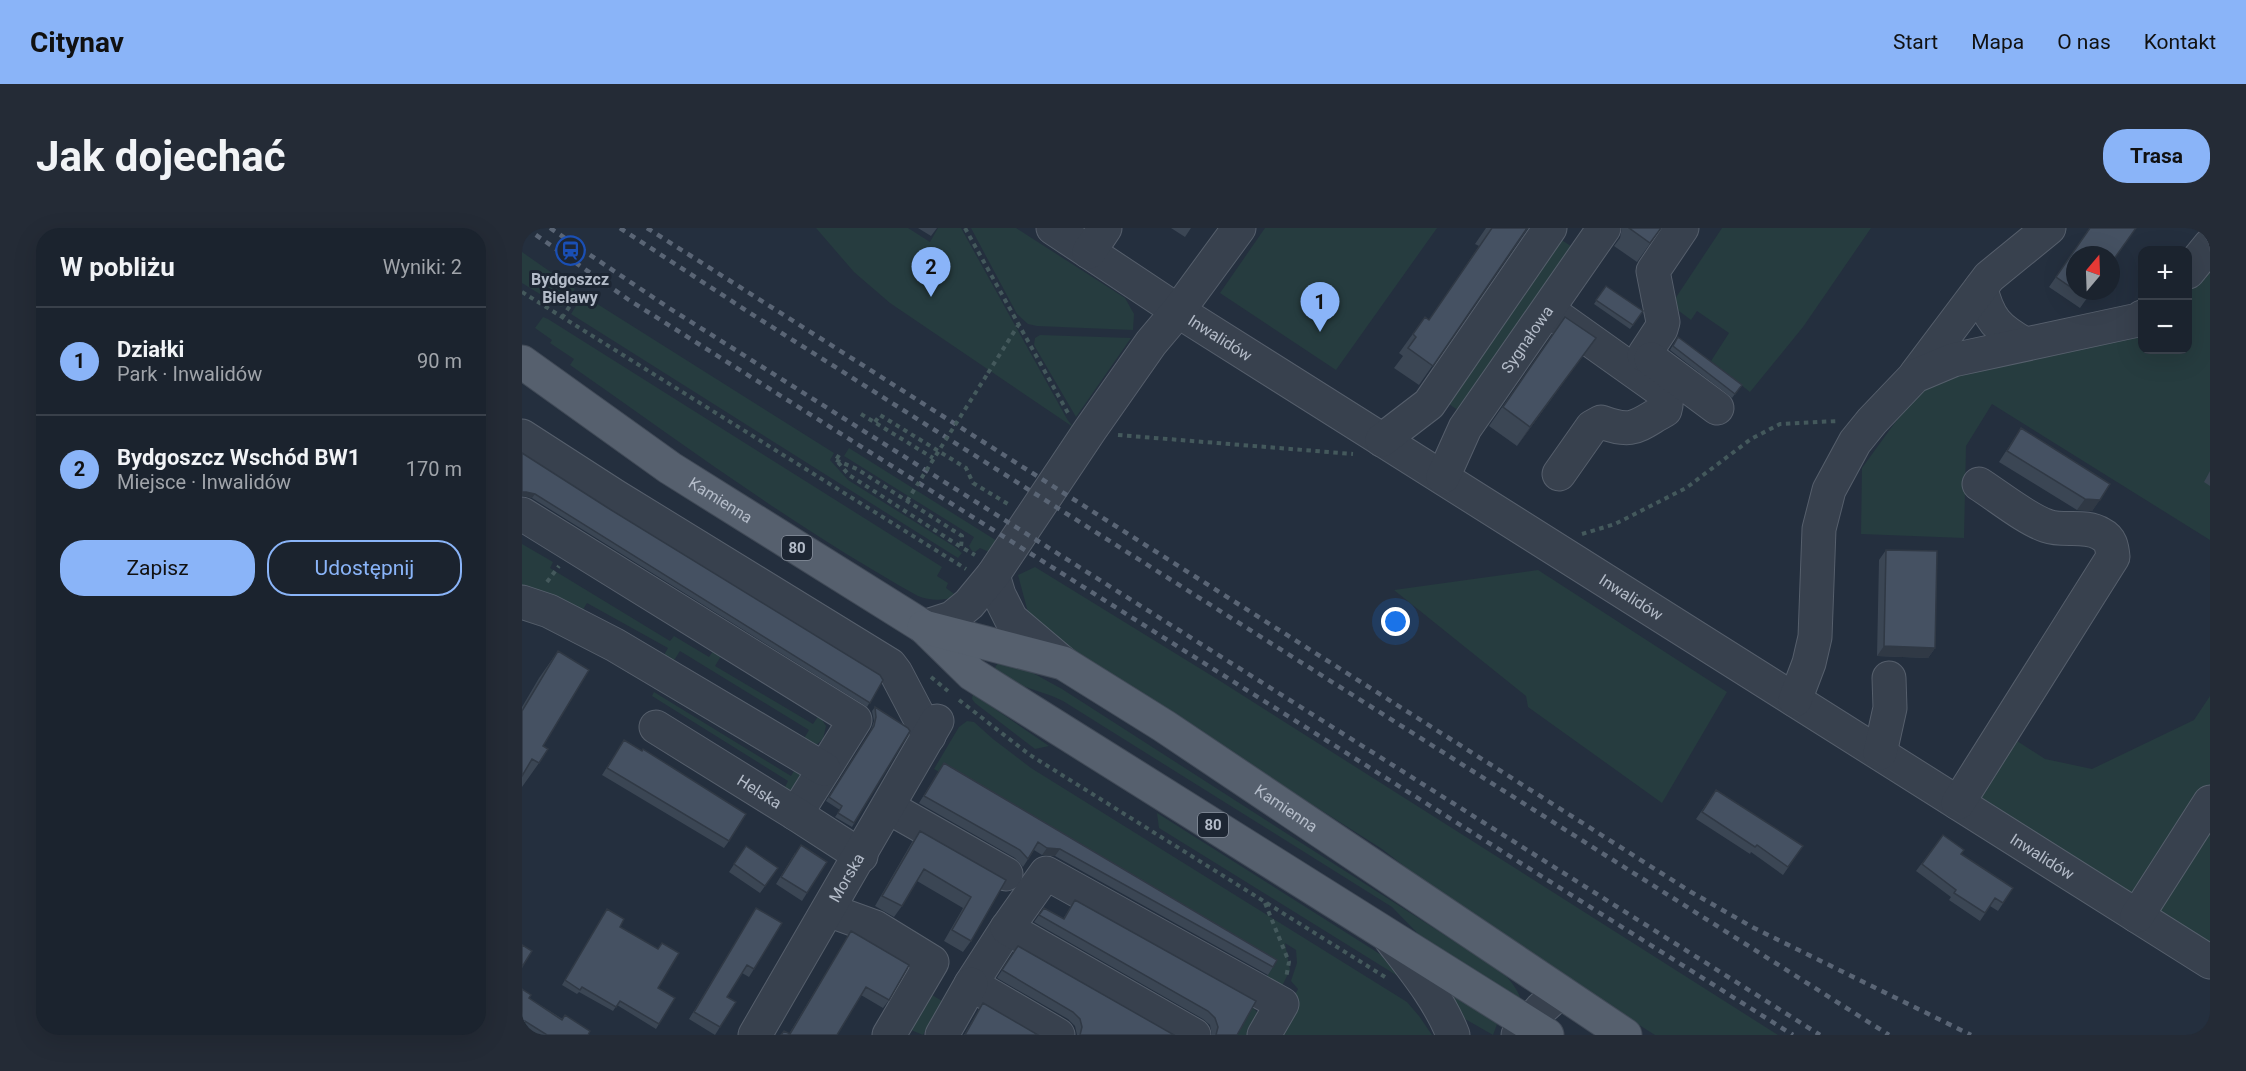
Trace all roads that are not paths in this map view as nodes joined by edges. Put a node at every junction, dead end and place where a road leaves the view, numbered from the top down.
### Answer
1 (1053, 228) edge
2 (1239, 228) edge
3 (1550, 228) edge
4 (1555, 228) edge
5 (1682, 228) edge
6 (2049, 228) edge
7 (1097, 240) edge
8 (1596, 240) edge
9 (2210, 245) edge
10 (2192, 266) edge
11 (1981, 288) junction
12 (1554, 301) junction
13 (1178, 311) junction
14 (2138, 320) edge
15 (2025, 344) junction
16 (1644, 355) junction
17 (522, 362) edge
18 (1915, 376) junction
19 (1430, 404) junction
20 (1717, 408) dead end
21 (1466, 428) junction
22 (522, 436) edge
23 (1369, 447) junction
24 (1559, 474) dead end
25 (1443, 477) junction
26 (1979, 484) dead end
27 (522, 514) edge
28 (982, 566) junction
29 (522, 602) edge
30 (924, 627) junction
31 (1064, 663) junction
32 (1889, 678) dead end
33 (1795, 700) junction
34 (656, 727) dead end
35 (1880, 753) junction
36 (824, 769) junction
37 (1958, 802) junction
38 (2210, 802) edge
39 (888, 807) junction
40 (796, 814) junction
41 (861, 856) junction
42 (1006, 874) dead end
43 (828, 910) junction
44 (2137, 916) junction
45 (1007, 928) junction
46 (1387, 934) junction
47 (2210, 962) edge
48 (971, 984) junction
49 (1560, 992) junction
50 (1536, 1032) edge
51 (755, 1035) edge
52 (889, 1035) edge
53 (942, 1035) edge
54 (1058, 1035) edge
55 (1194, 1035) edge
56 (1264, 1035) edge
57 (1453, 1035) edge
58 (1625, 1035) edge

1 - 7 street, Inwalidów
2 - 13 street
3 - 19 street
4 - 8 street, Sygnałowa
5 - 16 street
6 - 11 street
7 - 13 street, Inwalidów
8 - 12 street, Sygnałowa
9 - 10 street
11 - 15 street
11 - 18 street
12 - 16 street
12 - 21 street, Sygnałowa
12 - 24 street
13 - 23 street, Inwalidów
13 - 28 street
14 - 15 street
15 - 18 street
16 - 20 street
17 - 30 main road, Kamienna / 80
18 - 33 street
19 - 21 street
19 - 23 street
21 - 25 street, Sygnałowa
22 - 39 street, Morska
23 - 25 street, Inwalidów
25 - 33 street, Inwalidów
26 - 37 street
27 - 36 street
28 - 30 street
28 - 31 street
29 - 36 street
30 - 31 main road, Kamienna / 80
30 - 46 main road, Kamienna / 80
31 - 49 main road, Kamienna / 80
32 - 35 street
33 - 35 street, Inwalidów
34 - 40 street, Helska
35 - 37 street, Inwalidów
36 - 40 street
37 - 44 street, Inwalidów
38 - 44 street
39 - 41 street, Morska
39 - 42 street
40 - 41 street, Helska
41 - 43 street, Morska
43 - 51 street, Morska
43 - 52 street
44 - 47 street, Inwalidów
45 - 48 street
45 - 55 street
45 - 56 street
46 - 50 main road, Kamienna / 80
46 - 57 street
48 - 53 street
48 - 54 street
49 - 50 street
49 - 58 main road, Kamienna / 80

